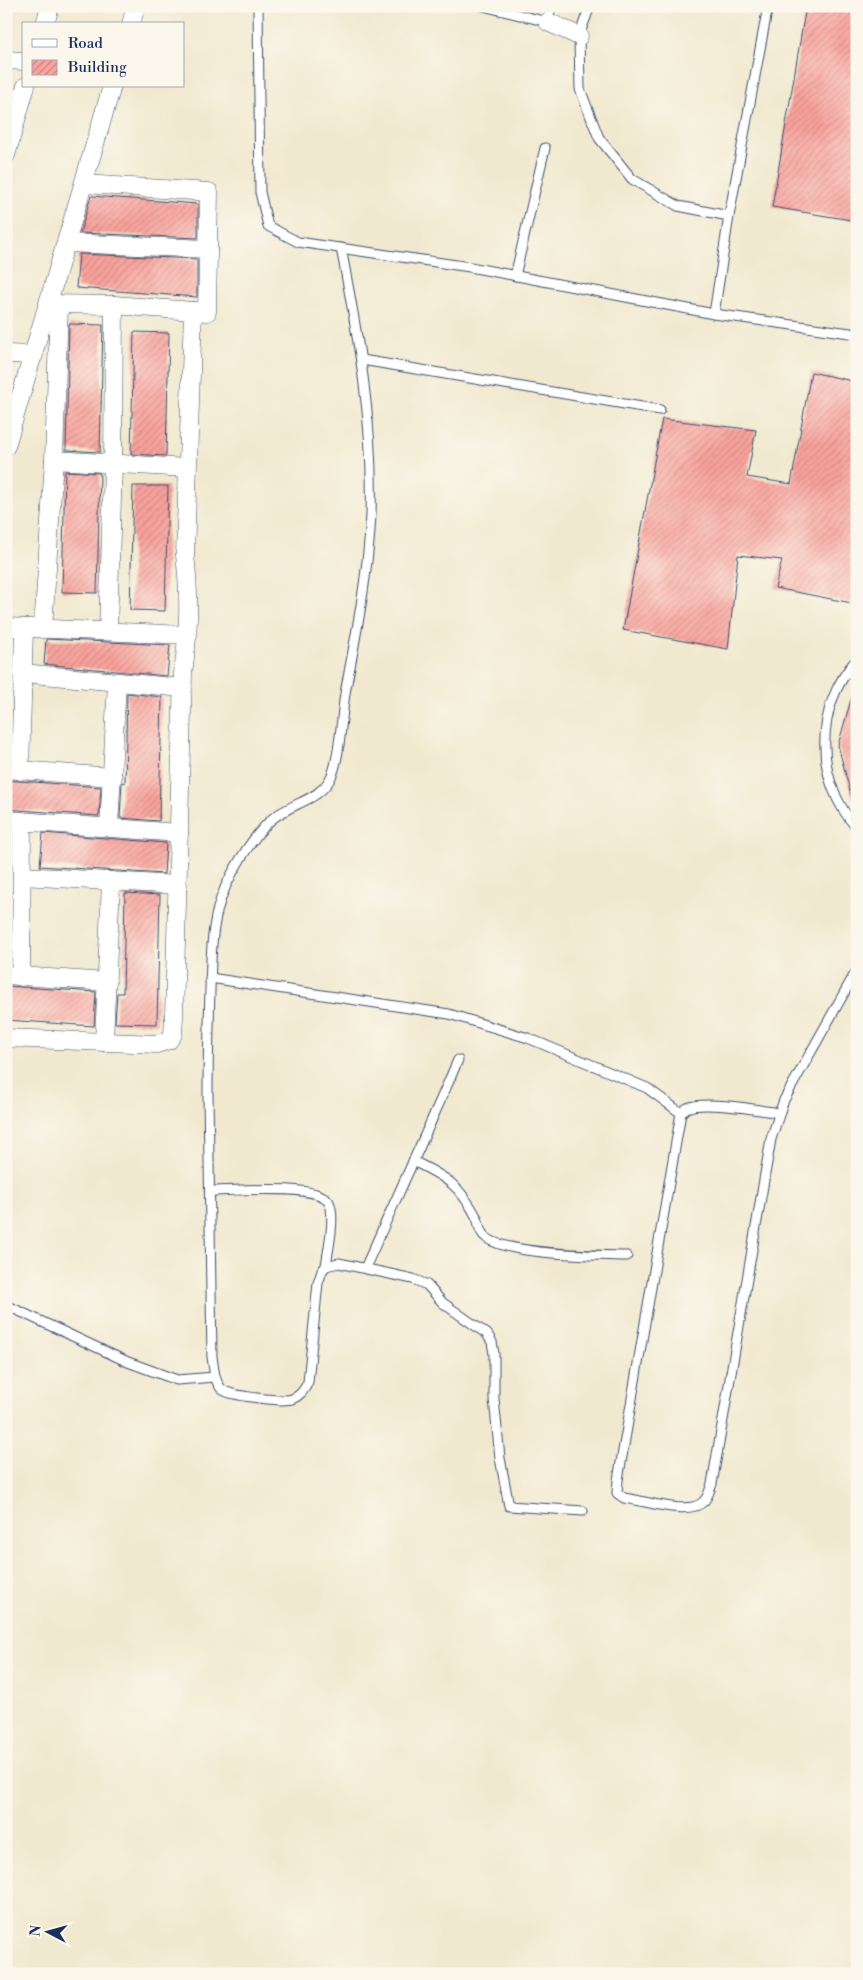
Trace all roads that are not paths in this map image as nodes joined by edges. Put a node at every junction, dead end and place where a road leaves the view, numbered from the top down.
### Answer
1 (50, 6) edge
2 (136, 6) edge
3 (258, 6) edge
4 (483, 6) edge
5 (590, 6) edge
6 (768, 6) edge
7 (550, 14) edge
8 (46, 22) edge
9 (132, 22) edge
10 (579, 36) junction
11 (6, 60) edge
12 (22, 61) edge
13 (25, 88) edge
14 (111, 88) edge
15 (545, 148) dead end
16 (6, 155) edge
17 (84, 184) junction
18 (729, 216) junction
19 (66, 243) junction
20 (341, 248) junction
21 (208, 249) junction
22 (516, 276) junction
23 (54, 304) junction
24 (114, 305) junction
25 (193, 311) junction
26 (714, 314) junction
27 (857, 334) edge
28 (6, 354) edge
29 (34, 355) junction
30 (362, 360) junction
31 (660, 410) dead end
32 (6, 446) edge
33 (54, 460) junction
34 (113, 464) junction
35 (187, 468) junction
36 (15, 627) edge
37 (43, 629) junction
38 (108, 631) junction
39 (188, 635) junction
40 (857, 659) edge
41 (22, 673) junction
42 (117, 682) junction
43 (183, 688) junction
44 (13, 770) edge
45 (113, 776) junction
46 (14, 821) edge
47 (109, 827) junction
48 (857, 828) edge
49 (179, 833) junction
50 (22, 876) junction
51 (111, 881) junction
52 (178, 885) junction
53 (856, 974) edge
54 (14, 976) edge
55 (210, 978) junction
56 (107, 982) junction
57 (6, 1038) edge
58 (104, 1042) junction
59 (458, 1060) dead end
60 (779, 1112) junction
61 (681, 1113) junction
62 (413, 1161) junction
63 (210, 1191) junction
64 (627, 1256) dead end
65 (326, 1266) junction
66 (364, 1268) junction
67 (6, 1306) edge
68 (215, 1377) junction
69 (583, 1511) dead end

1 - 8 street
2 - 9 street
3 - 20 lane
4 - 7 lane
5 - 10 lane
6 - 18 lane
7 - 10 street
10 - 18 lane
11 - 12 street
13 - 16 street
14 - 17 street
15 - 22 lane
17 - 19 street
17 - 21 street
18 - 26 lane
19 - 21 street
19 - 23 street
20 - 22 lane
20 - 30 lane
21 - 25 street
22 - 26 lane
23 - 24 street
23 - 29 street
23 - 33 street
24 - 25 street
24 - 34 street
25 - 35 street
26 - 27 lane
28 - 29 street
29 - 32 street
30 - 31 lane
30 - 55 lane
33 - 34 street
33 - 37 street
34 - 35 street
34 - 38 street
35 - 39 street
36 - 37 street
36 - 41 street
37 - 38 street
38 - 39 street
39 - 43 street
40 - 48 lane
41 - 42 street
41 - 44 street
42 - 43 street
42 - 45 street
43 - 49 street
44 - 45 street
45 - 47 street
46 - 47 street
46 - 50 street
47 - 49 street
49 - 52 street
50 - 51 street
50 - 54 street
51 - 52 street
51 - 56 street
52 - 58 street
53 - 60 lane
54 - 56 street
55 - 61 lane
55 - 63 lane
56 - 58 street
57 - 58 street
59 - 62 lane
60 - 61 lane
60 - 61 lane
62 - 64 lane
62 - 66 lane
63 - 65 lane
63 - 68 lane
65 - 66 lane
65 - 68 lane
66 - 69 lane
67 - 68 lane

